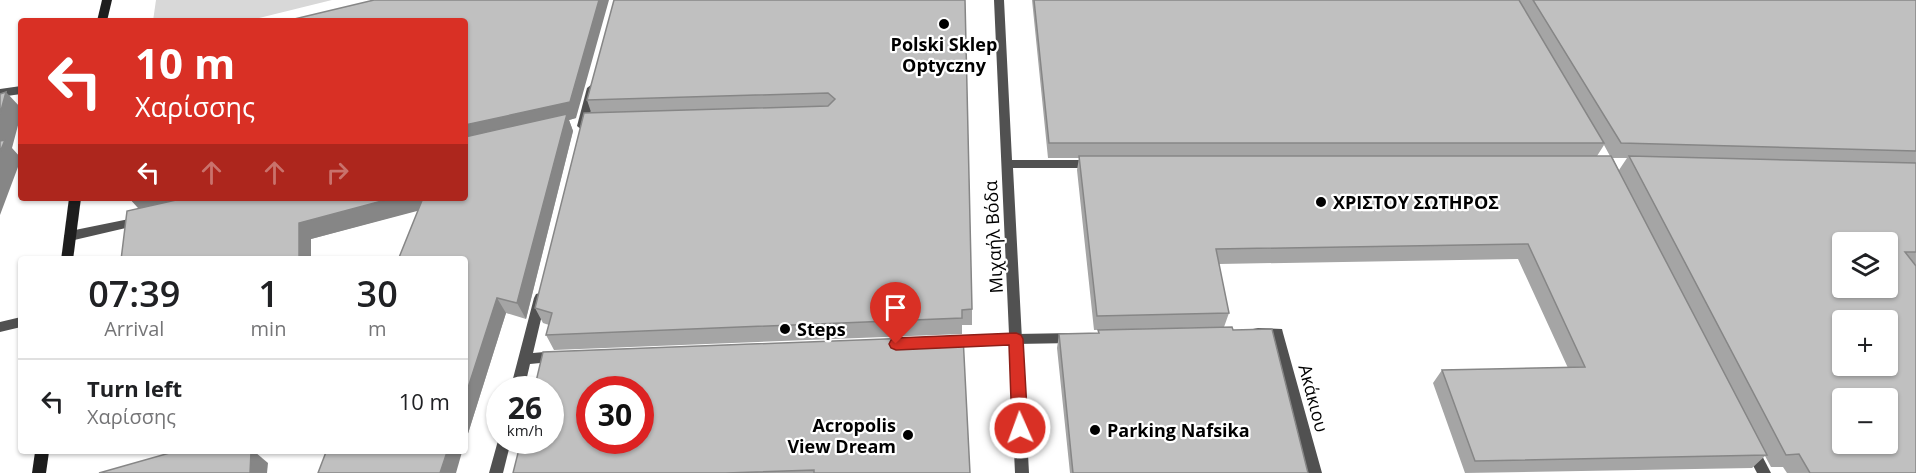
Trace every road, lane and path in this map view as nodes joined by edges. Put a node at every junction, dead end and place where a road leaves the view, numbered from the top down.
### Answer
1 (107, 0) edge
2 (999, 0) edge
3 (103, 18) edge
4 (595, 78) edge
5 (18, 90) edge
6 (0, 93) edge
7 (582, 126) edge
8 (1008, 164) junction
9 (1100, 164) edge
10 (75, 201) edge
11 (150, 218) edge
12 (70, 236) junction
13 (68, 256) edge
14 (542, 291) edge
15 (18, 323) edge
16 (0, 327) edge
17 (1242, 334) edge
18 (1087, 338) edge
19 (1016, 339) junction
20 (929, 343) edge
21 (573, 357) edge
22 (525, 358) junction
23 (520, 376) edge
24 (1748, 441) edge
25 (42, 454) edge
26 (501, 454) edge
27 (39, 473) edge
28 (496, 473) edge
29 (1022, 473) edge
30 (1316, 473) edge
31 (1764, 473) edge

1 - 3 main road
2 - 8 street, Μιχαήλ Βόδα
4 - 7 street
5 - 6 street
8 - 9 street
8 - 19 street, Μιχαήλ Βόδα
10 - 12 main road
11 - 12 street
12 - 13 main road
14 - 22 street
15 - 16 street
17 - 30 street, Ακάκιου
18 - 19 street
19 - 20 street
19 - 29 street, Μιχαήλ Βόδα
21 - 22 street
22 - 23 street
24 - 31 street
25 - 27 main road
26 - 28 street

